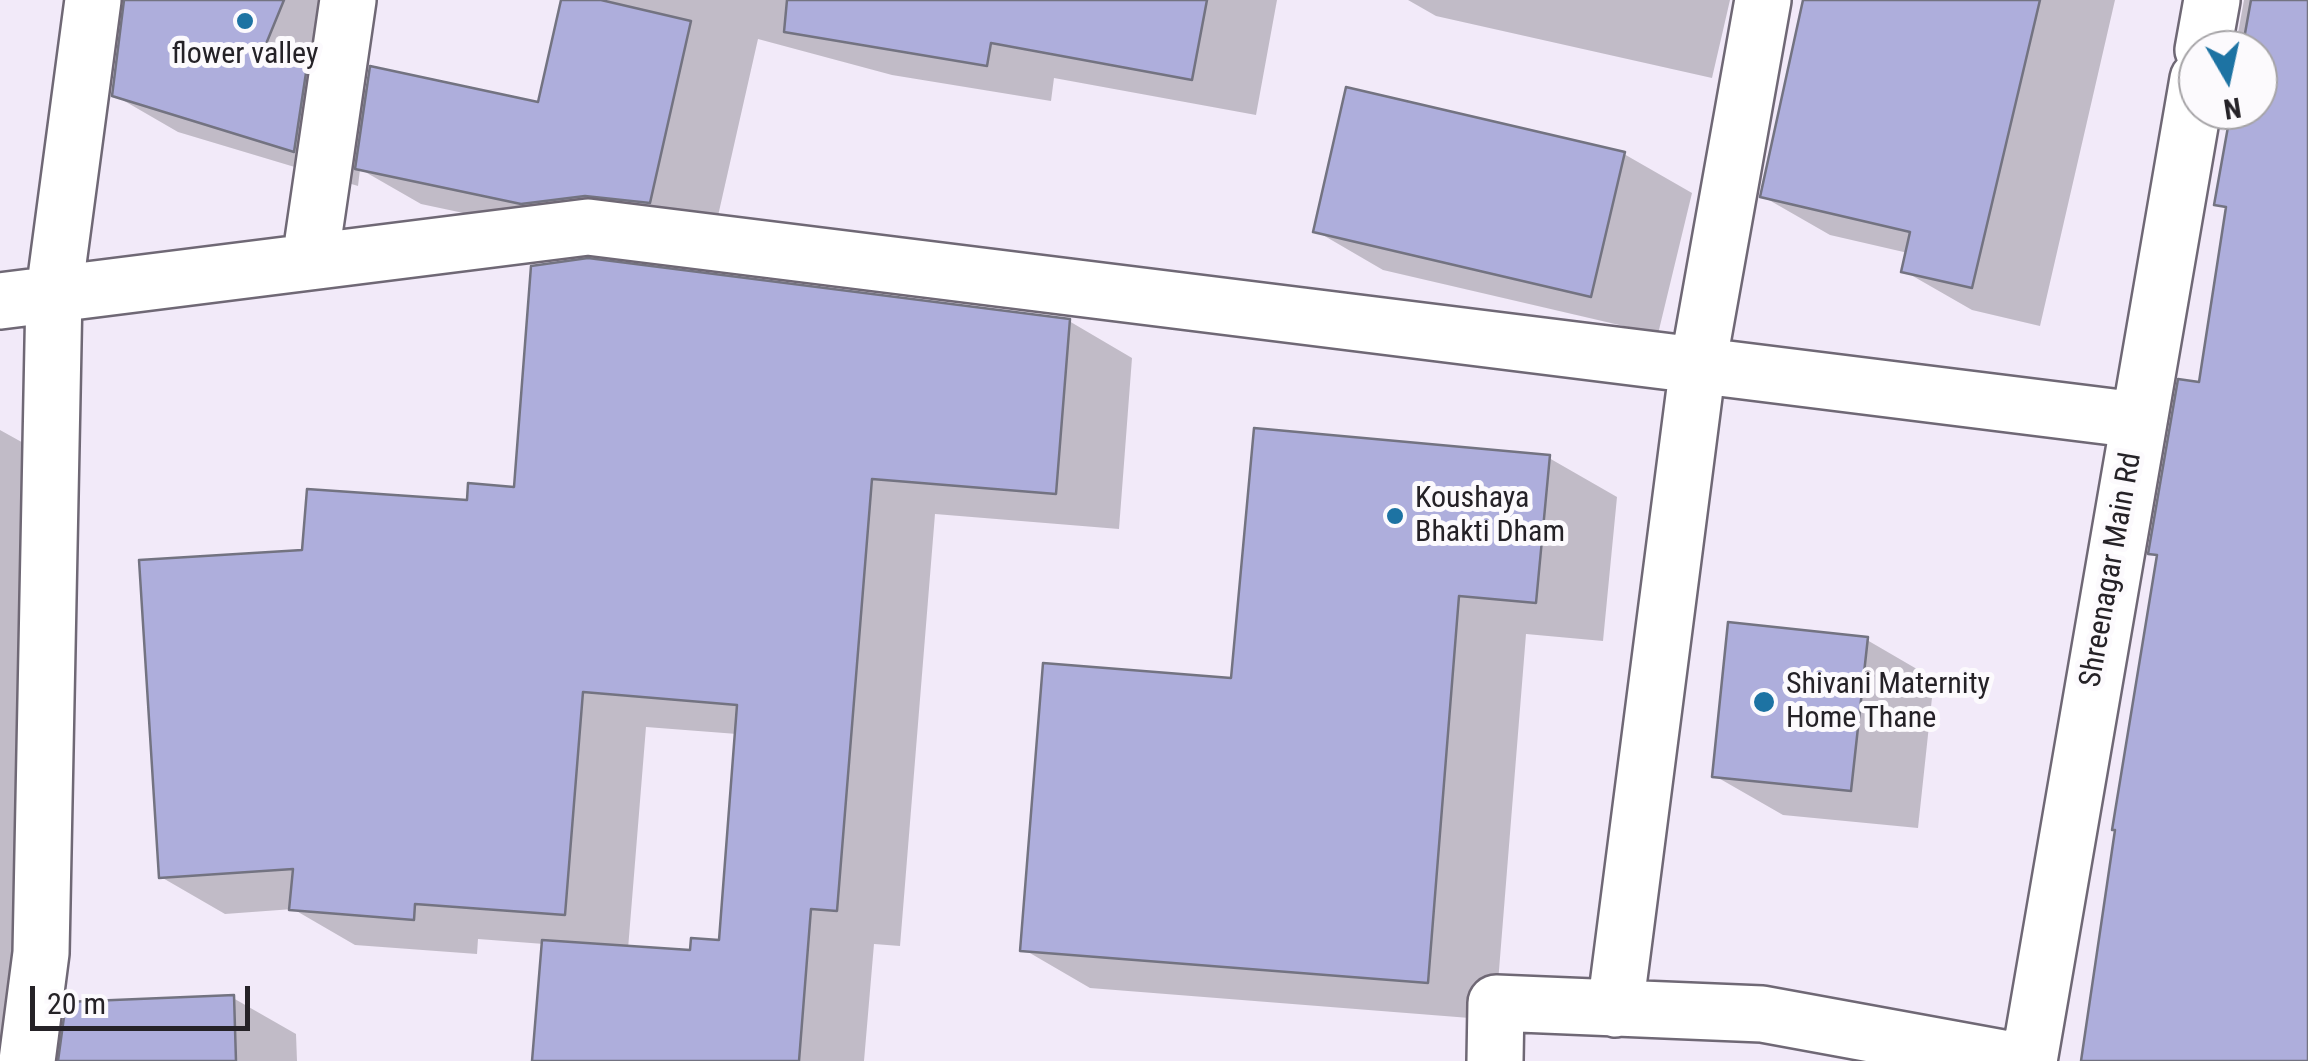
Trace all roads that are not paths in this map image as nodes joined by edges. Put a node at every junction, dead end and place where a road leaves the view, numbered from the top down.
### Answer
1 (93, 0) edge
2 (348, 0) edge
3 (1764, 0) edge
4 (2212, 0) edge
5 (2207, 30) edge
6 (2189, 130) edge
7 (310, 261) junction
8 (54, 293) junction
9 (0, 301) edge
10 (1698, 365) junction
11 (2137, 420) junction
12 (1615, 1008) junction
13 (26, 1061) edge
14 (1494, 1061) edge
15 (2018, 1061) edge
16 (2029, 1061) edge

1 - 8 street
2 - 7 street
3 - 10 street
4 - 5 street
6 - 11 street, Shreenagar Main Rd
7 - 8 street
7 - 10 street
8 - 9 street
8 - 13 street
10 - 11 street
10 - 12 street
11 - 16 street, Shreenagar Main Rd
12 - 14 street
12 - 15 street

